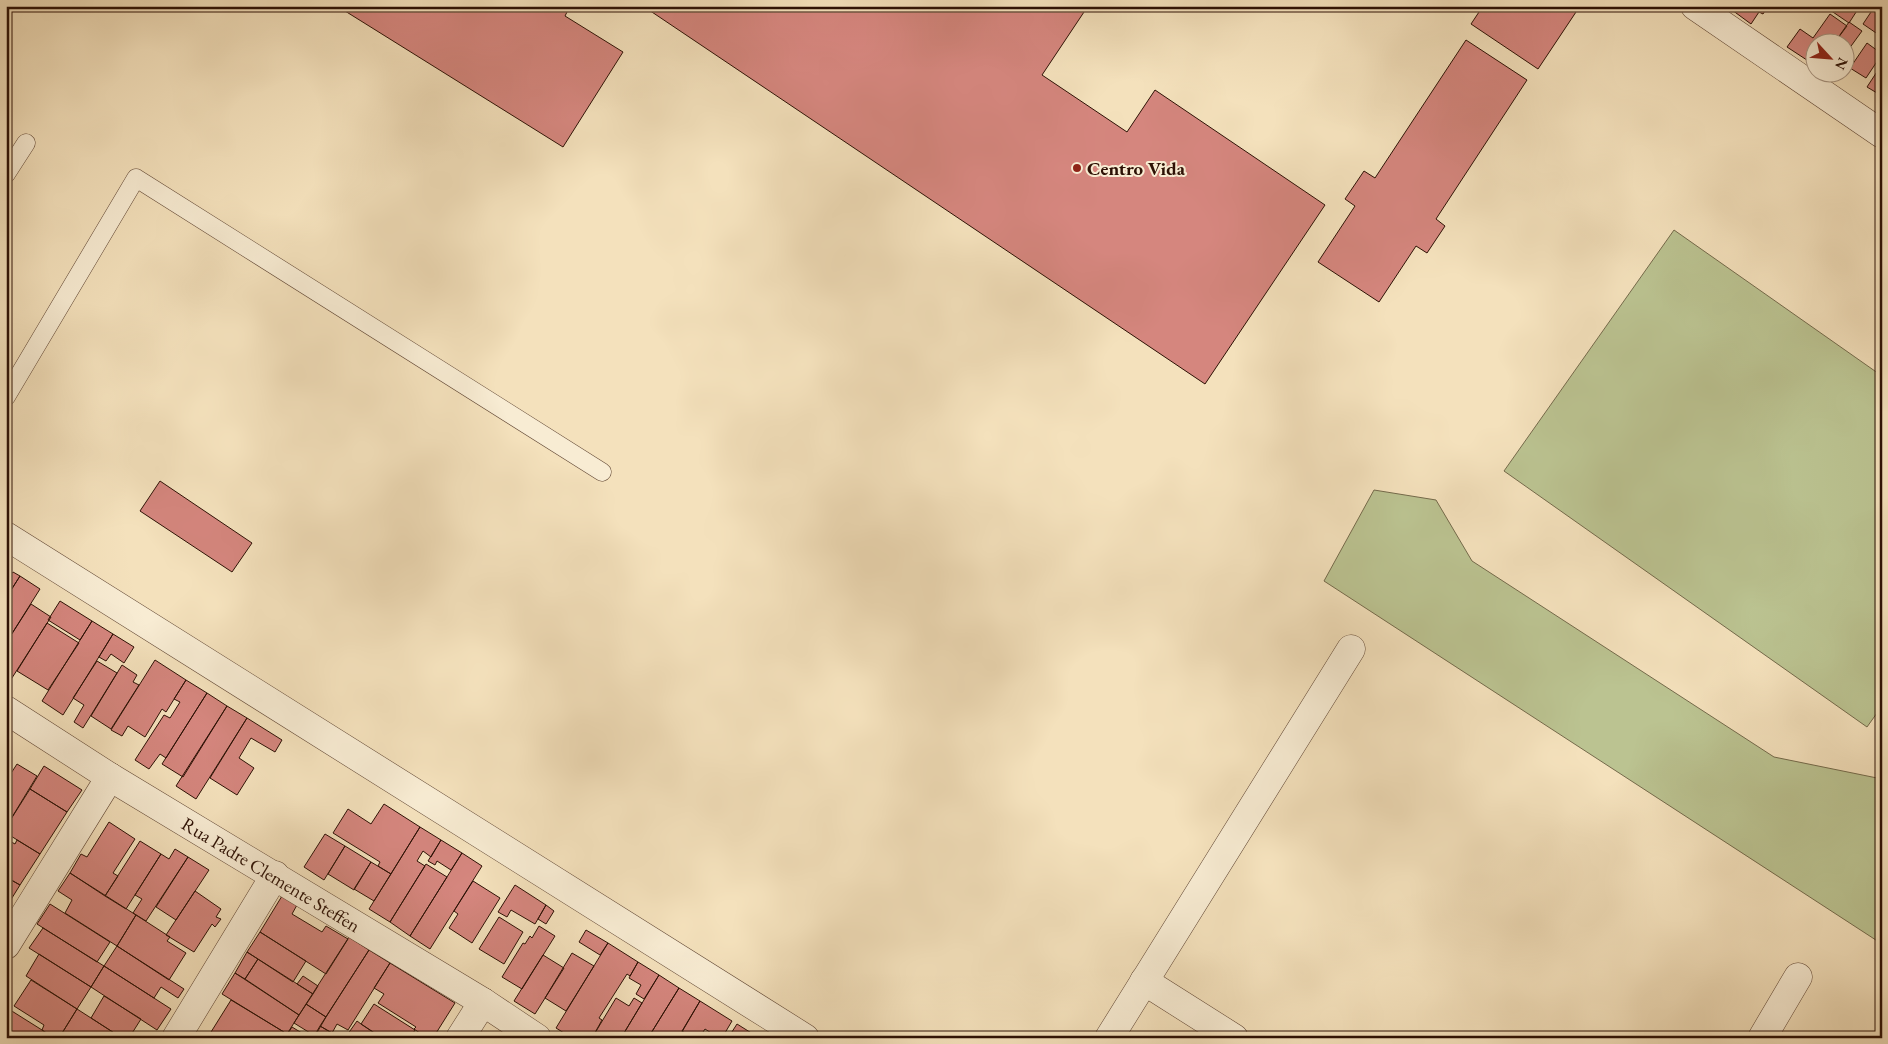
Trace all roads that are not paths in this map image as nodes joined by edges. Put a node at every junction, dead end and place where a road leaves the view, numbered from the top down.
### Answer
1 (1695, 6) edge
2 (1882, 134) edge
3 (26, 143) dead end
4 (6, 174) edge
5 (6, 397) edge
6 (602, 472) dead end
7 (6, 536) edge
8 (1351, 650) dead end
9 (6, 710) edge
10 (110, 777) junction
11 (275, 875) junction
12 (6, 945) edge
13 (1798, 977) dead end
14 (1144, 981) junction
15 (483, 1002) junction
16 (177, 1037) edge
17 (460, 1038) edge
18 (538, 1038) edge
19 (804, 1038) edge
20 (1109, 1038) edge
21 (1234, 1038) edge
22 (1762, 1038) edge

1 - 2 street
3 - 4 lane
5 - 6 lane
7 - 19 street
8 - 14 street
9 - 10 street, Rua Padre Clemente Steffen
10 - 11 street, Rua Padre Clemente Steffen
10 - 12 street
11 - 15 street, Rua Padre Clemente Steffen
11 - 16 street
13 - 22 street
14 - 20 street
14 - 21 street
15 - 17 street
15 - 18 street, Rua Padre Clemente Steffen

